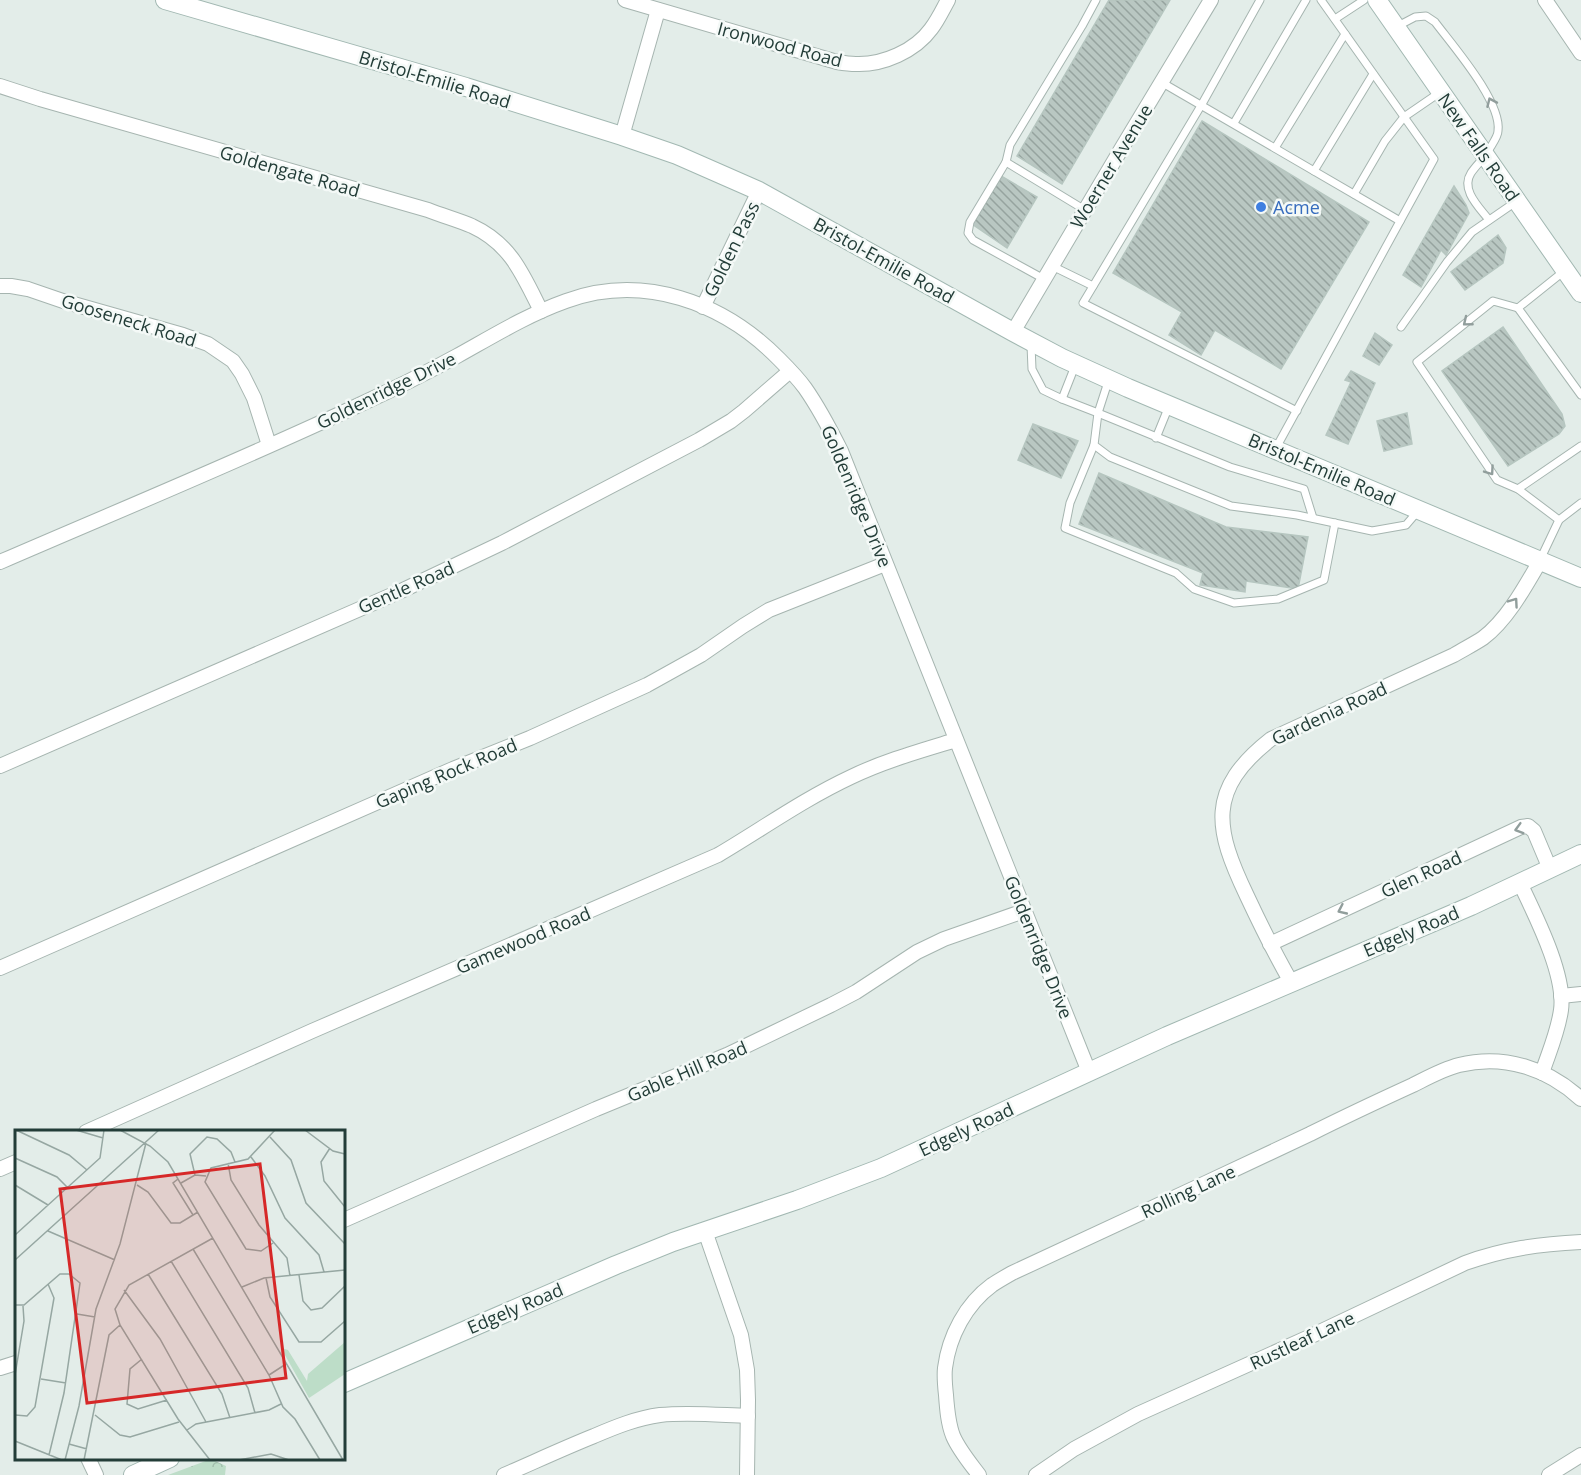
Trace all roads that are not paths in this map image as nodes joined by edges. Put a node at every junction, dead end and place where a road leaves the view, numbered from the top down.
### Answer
1 (165, 0) edge
2 (625, 0) edge
3 (948, 0) edge
4 (1096, 0) edge
5 (1210, 0) edge
6 (1260, 0) edge
7 (1306, 0) edge
8 (1321, 0) edge
9 (1364, 0) edge
10 (1377, 0) edge
11 (1545, 0) edge
12 (658, 10) junction
13 (1335, 19) junction
14 (1396, 27) junction
15 (1345, 34) junction
16 (1581, 53) edge
17 (1373, 74) junction
18 (1161, 82) junction
19 (0, 86) edge
20 (1441, 92) junction
21 (1202, 104) junction
22 (1404, 117) junction
23 (1234, 123) junction
24 (622, 136) junction
25 (1275, 148) junction
26 (1486, 156) junction
27 (1006, 162) junction
28 (1314, 171) junction
29 (759, 191) junction
30 (1354, 194) junction
31 (1517, 201) junction
32 (1085, 210) junction
33 (1489, 220) junction
34 (1400, 221) junction
35 (1052, 266) junction
36 (1565, 271) junction
37 (1044, 279) junction
38 (0, 286) edge
39 (1093, 286) junction
40 (1581, 293) edge
41 (704, 307) junction
42 (1518, 308) junction
43 (541, 311) junction
44 (1401, 327) dead end
45 (1013, 332) junction
46 (1030, 341) junction
47 (1076, 364) junction
48 (790, 371) junction
49 (1109, 379) junction
50 (1581, 395) edge
51 (1062, 399) junction
52 (1169, 406) junction
53 (1297, 411) junction
54 (1098, 413) junction
55 (1156, 438) junction
56 (1094, 444) junction
57 (270, 445) junction
58 (1581, 446) edge
59 (1275, 450) junction
60 (1518, 489) junction
61 (1581, 503) edge
62 (1419, 510) junction
63 (1313, 518) junction
64 (1559, 520) junction
65 (1335, 523) junction
66 (1540, 561) junction
67 (0, 562) edge
68 (885, 564) junction
69 (1581, 578) edge
70 (956, 740) junction
71 (0, 766) edge
72 (1581, 854) edge
73 (1550, 869) junction
74 (1520, 883) junction
75 (1024, 911) junction
76 (1269, 944) junction
77 (0, 968) edge
78 (1291, 982) junction
79 (1581, 994) edge
80 (1561, 996) junction
81 (1089, 1072) junction
82 (1542, 1073) junction
83 (1581, 1099) edge
84 (88, 1130) edge
85 (15, 1162) edge
86 (0, 1169) edge
87 (345, 1220) edge
88 (705, 1231) junction
89 (1581, 1242) edge
90 (15, 1363) edge
91 (0, 1368) edge
92 (345, 1383) edge
93 (748, 1416) junction
94 (1581, 1455) edge
95 (89, 1460) edge
96 (166, 1460) edge
97 (96, 1475) edge
98 (133, 1475) edge
99 (504, 1475) edge
100 (747, 1475) edge
101 (979, 1475) edge
102 (1036, 1475) edge
103 (1549, 1475) edge

1 - 24 main road, Bristol-Emilie Road
2 - 12 street, Ironwood Road
3 - 12 street, Ironwood Road
4 - 27 lane
5 - 18 street, Woerner Avenue
6 - 21 lane
7 - 23 lane
8 - 13 lane
9 - 13 lane
10 - 14 main road, New Falls Road
11 - 16 street
12 - 24 street
13 - 15 lane
14 - 20 main road, New Falls Road
26 -> 14 lane
15 - 17 lane
15 - 25 lane
17 - 22 lane
17 - 28 lane
18 - 21 lane
18 - 32 street, Woerner Avenue
19 - 43 street, Goldengate Road
20 - 22 lane
20 - 26 main road, New Falls Road
21 - 23 lane
21 - 39 lane
22 - 30 lane
22 - 34 lane
23 - 25 lane
24 - 29 main road, Bristol-Emilie Road
25 - 28 lane
26 - 31 main road, New Falls Road
26 - 33 lane
27 - 32 lane
27 - 37 lane
28 - 30 lane
29 - 41 street, Golden Pass
29 - 45 main road, Bristol-Emilie Road
30 - 34 lane
31 - 33 lane
31 - 36 main road, New Falls Road
32 - 35 street, Woerner Avenue
33 - 44 lane
34 - 53 lane
35 - 37 street, Woerner Avenue
35 - 39 lane
36 - 40 main road, New Falls Road
36 - 42 lane
37 - 45 street, Woerner Avenue
38 - 57 street, Gooseneck Road
39 - 53 lane
41 - 43 street, Goldenridge Drive
41 - 48 street, Goldenridge Drive
42 - 50 lane
42 -> 60 lane
43 - 57 street, Goldenridge Drive
45 - 46 main road, Bristol-Emilie Road
46 - 47 main road, Bristol-Emilie Road
46 - 51 lane
47 - 49 main road, Bristol-Emilie Road
47 - 51 lane
48 - 68 street, Goldenridge Drive
48 - 71 street, Gentle Road
49 - 52 main road, Bristol-Emilie Road
49 - 54 lane
51 - 54 lane
52 - 55 lane
52 - 59 main road, Bristol-Emilie Road
53 - 59 lane
54 - 55 lane
54 - 56 lane
55 - 63 lane
56 - 63 lane
56 - 65 lane
57 - 67 street, Goldenridge Drive
58 - 60 lane
59 - 62 main road, Bristol-Emilie Road
60 - 64 lane
61 - 64 lane
62 - 65 lane
62 - 66 main road, Bristol-Emilie Road
63 - 65 lane
64 - 66 lane
66 - 69 main road, Bristol-Emilie Road
76 -> 66 street, Gardenia Road
68 - 70 street, Goldenridge Drive
68 - 77 street, Gaping Rock Road
70 - 75 street, Goldenridge Drive
70 - 84 street, Gamewood Road
72 - 73 main road, Edgely Road
73 - 74 main road, Edgely Road
73 -> 76 street, Glen Road
74 - 78 main road, Edgely Road
74 - 80 street
75 - 81 street, Goldenridge Drive
75 - 87 street, Gable Hill Road
76 - 78 street, Gardenia Road
78 - 81 main road, Edgely Road
79 - 80 street
80 - 82 street
81 - 88 main road, Edgely Road
82 - 83 street, Rolling Lane
82 - 101 street, Rolling Lane
85 - 86 street
88 - 92 main road, Edgely Road
88 - 93 street
89 - 102 street, Rustleaf Lane
90 - 91 street
93 - 99 street
93 - 100 street
94 - 103 street
95 - 97 street
96 - 98 main road

